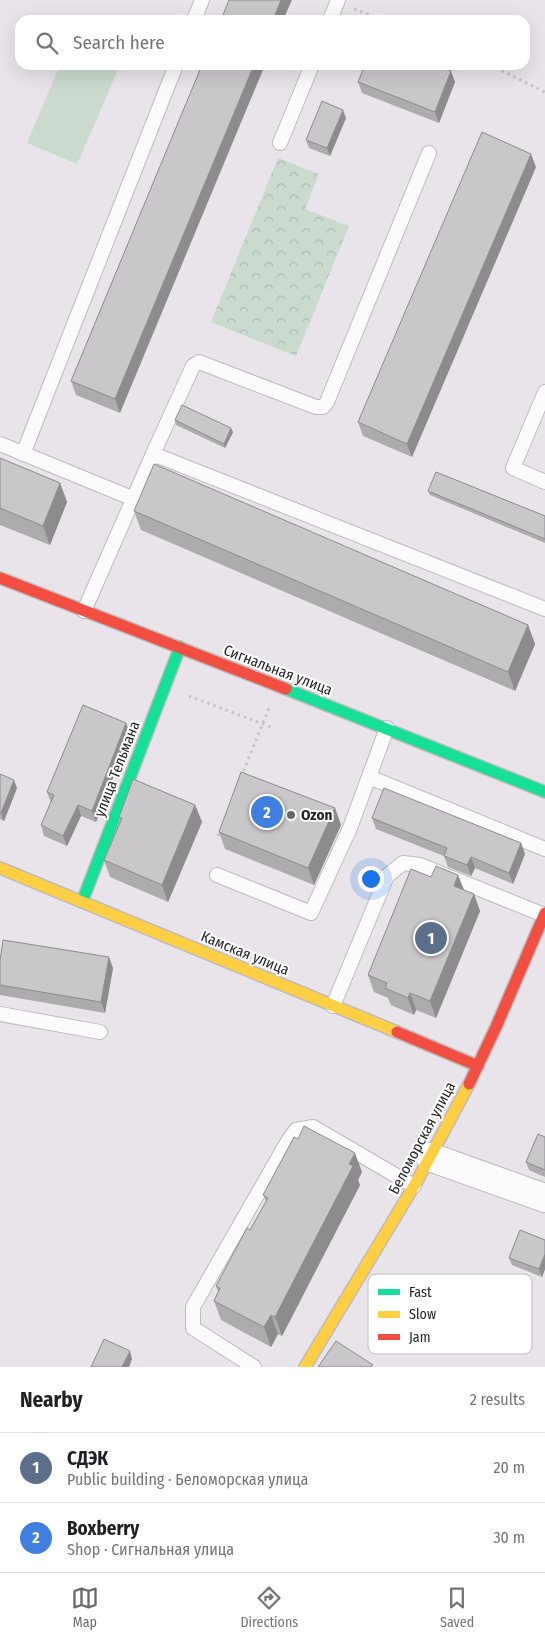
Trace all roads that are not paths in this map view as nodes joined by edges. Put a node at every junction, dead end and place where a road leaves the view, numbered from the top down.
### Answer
1 (202, 0) edge
2 (337, 1) edge
3 (196, 15) edge
4 (332, 15) edge
5 (174, 70) edge
6 (310, 70) edge
7 (280, 143) dead end
8 (429, 153) dead end
9 (545, 392) edge
10 (0, 444) edge
11 (23, 454) junction
12 (153, 454) junction
13 (545, 482) edge
14 (134, 499) junction
15 (0, 578) edge
16 (84, 610) junction
17 (545, 610) edge
18 (180, 647) junction
19 (387, 728) junction
20 (369, 777) junction
21 (545, 792) edge
22 (545, 850) edge
23 (0, 868) edge
24 (217, 875) dead end
25 (82, 902) junction
26 (544, 914) edge
27 (333, 1006) junction
28 (0, 1014) edge
29 (100, 1032) dead end
30 (478, 1066) junction
31 (430, 1157) junction
32 (414, 1186) junction
33 (545, 1198) edge
34 (254, 1367) edge
35 (305, 1367) edge

1 - 3 lane
2 - 4 lane
5 - 11 lane
6 - 7 lane
8 - 12 lane
9 - 13 lane
10 - 11 lane
11 - 14 lane
12 - 14 lane
12 - 17 lane
14 - 16 lane
15 - 16 street, Сигнальная улица
16 - 18 street, Сигнальная улица
18 - 19 street, Сигнальная улица
18 - 25 street, улица Тельмана
19 - 20 lane
19 - 21 street, Сигнальная улица
20 - 22 lane
20 - 24 lane
23 - 25 street, Камская улица
25 - 27 street, Камская улица
26 - 27 lane
26 - 30 street, Беломорская улица
27 - 30 street, Камская улица
28 - 29 lane
30 - 31 street, Беломорская улица
31 - 32 street, Беломорская улица
31 - 33 street
32 - 34 lane
32 - 35 street, Беломорская улица

